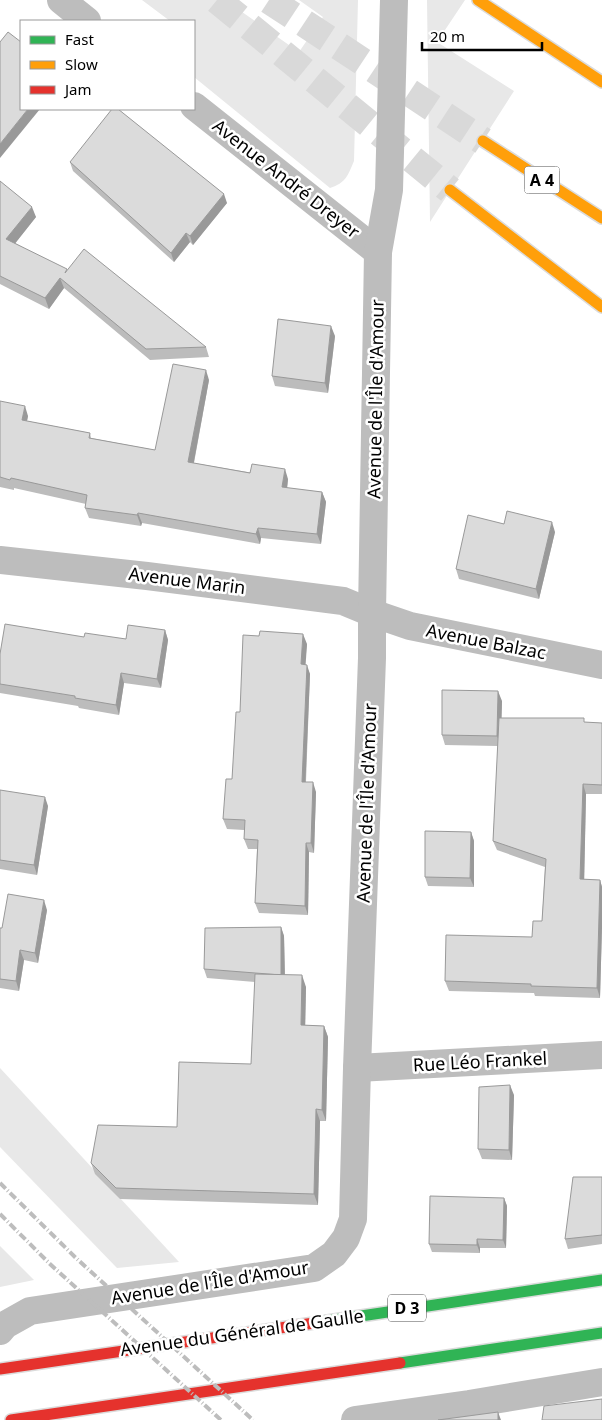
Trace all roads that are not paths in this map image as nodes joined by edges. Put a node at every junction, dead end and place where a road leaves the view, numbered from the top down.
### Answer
1 (60, 0) edge
2 (394, 0) edge
3 (478, 0) edge
4 (86, 20) edge
5 (602, 82) edge
6 (195, 107) edge
7 (483, 141) tunnel mouth
8 (450, 190) tunnel mouth
9 (602, 218) edge
10 (378, 252) junction
11 (602, 307) edge
12 (0, 560) edge
13 (372, 613) junction
14 (602, 665) edge
15 (602, 1055) edge
16 (357, 1068) junction
17 (602, 1280) edge
18 (0, 1331) edge
19 (602, 1332) edge
20 (0, 1369) edge
21 (602, 1382) edge
22 (11, 1420) edge
23 (355, 1420) edge

1 - 4 street
2 - 10 street, Avenue de l'Île d'Amour
3 - 5 main road
6 - 10 street, Avenue André Dreyer
7 - 9 main road, A 4
8 - 11 main road
10 - 13 street, Avenue de l'Île d'Amour
12 - 13 street, Avenue Marin
13 - 14 street, Avenue Balzac
13 - 16 street, Avenue de l'Île d'Amour
15 - 16 street, Rue Léo Frankel
16 - 18 street, Avenue de l'Île d'Amour
17 - 20 main road, Avenue du Général de Gaulle / D 3
19 - 22 main road
21 - 23 street

